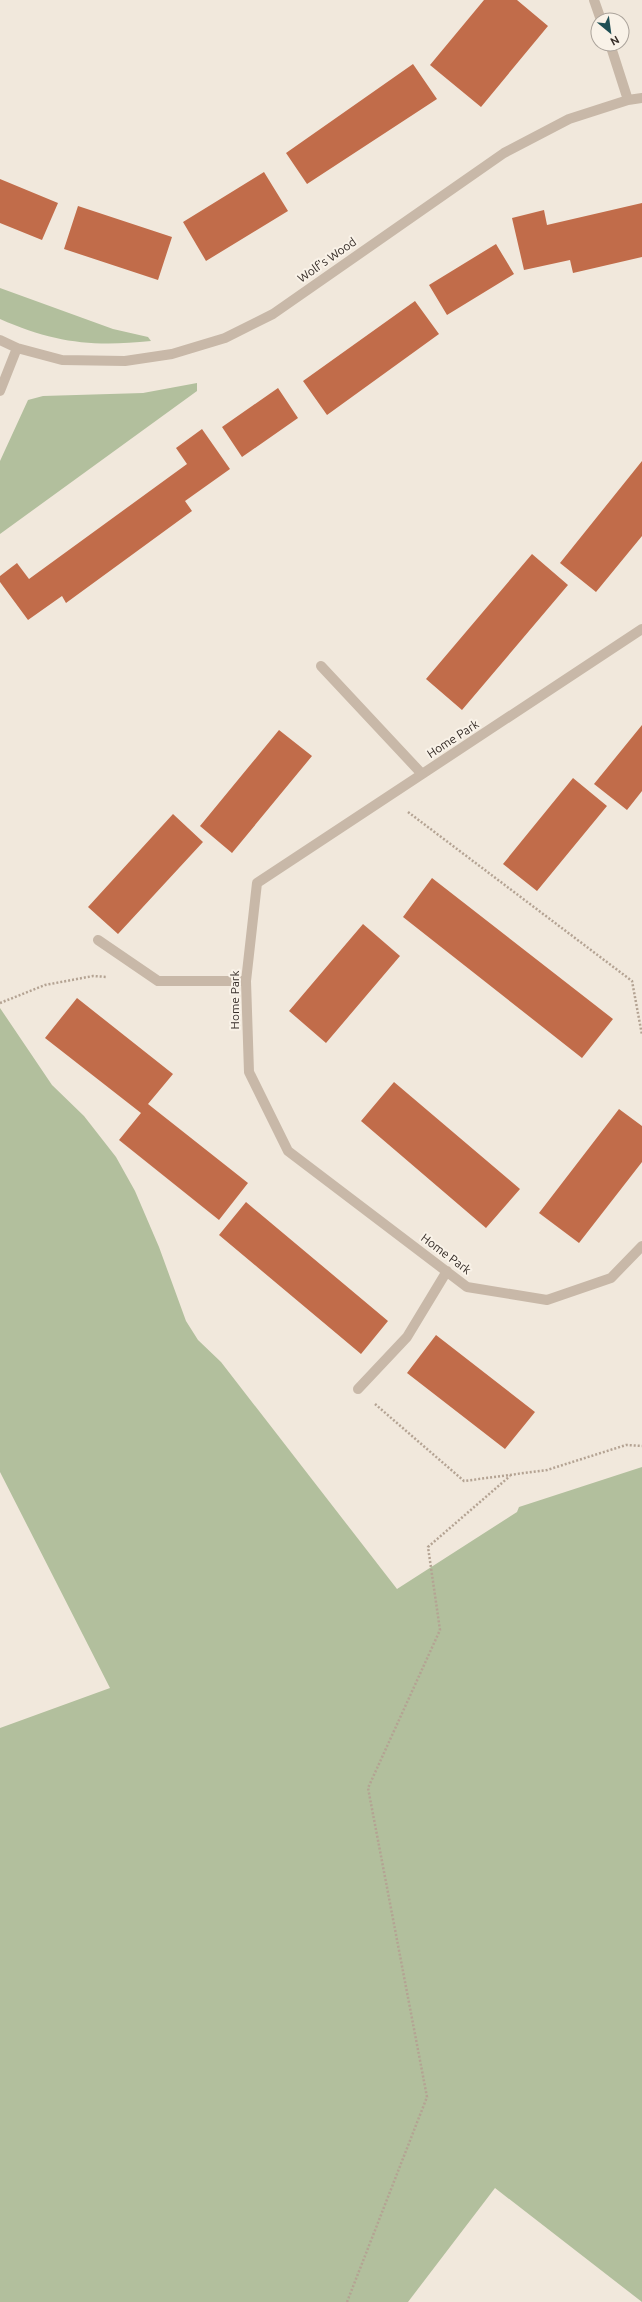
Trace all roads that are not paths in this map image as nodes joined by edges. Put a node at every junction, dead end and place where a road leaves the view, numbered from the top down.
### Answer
1 (594, 0) edge
2 (598, 12) edge
3 (613, 52) edge
4 (642, 98) edge
5 (628, 100) junction
6 (0, 340) edge
7 (17, 348) junction
8 (0, 390) edge
9 (642, 629) edge
10 (321, 666) dead end
11 (422, 774) junction
12 (98, 940) dead end
13 (246, 981) junction
14 (642, 1246) edge
15 (446, 1270) junction
16 (358, 1389) road end

1 - 2 street
3 - 5 street
4 - 5 street, Wolf's Wood
5 - 7 street, Wolf's Wood
6 - 7 street, Wolf's Wood
7 - 8 street
9 - 11 street, Home Park
10 - 11 street
11 - 13 street, Home Park
12 - 13 street
13 - 15 street, Home Park
14 - 15 street, Home Park
15 - 16 street

